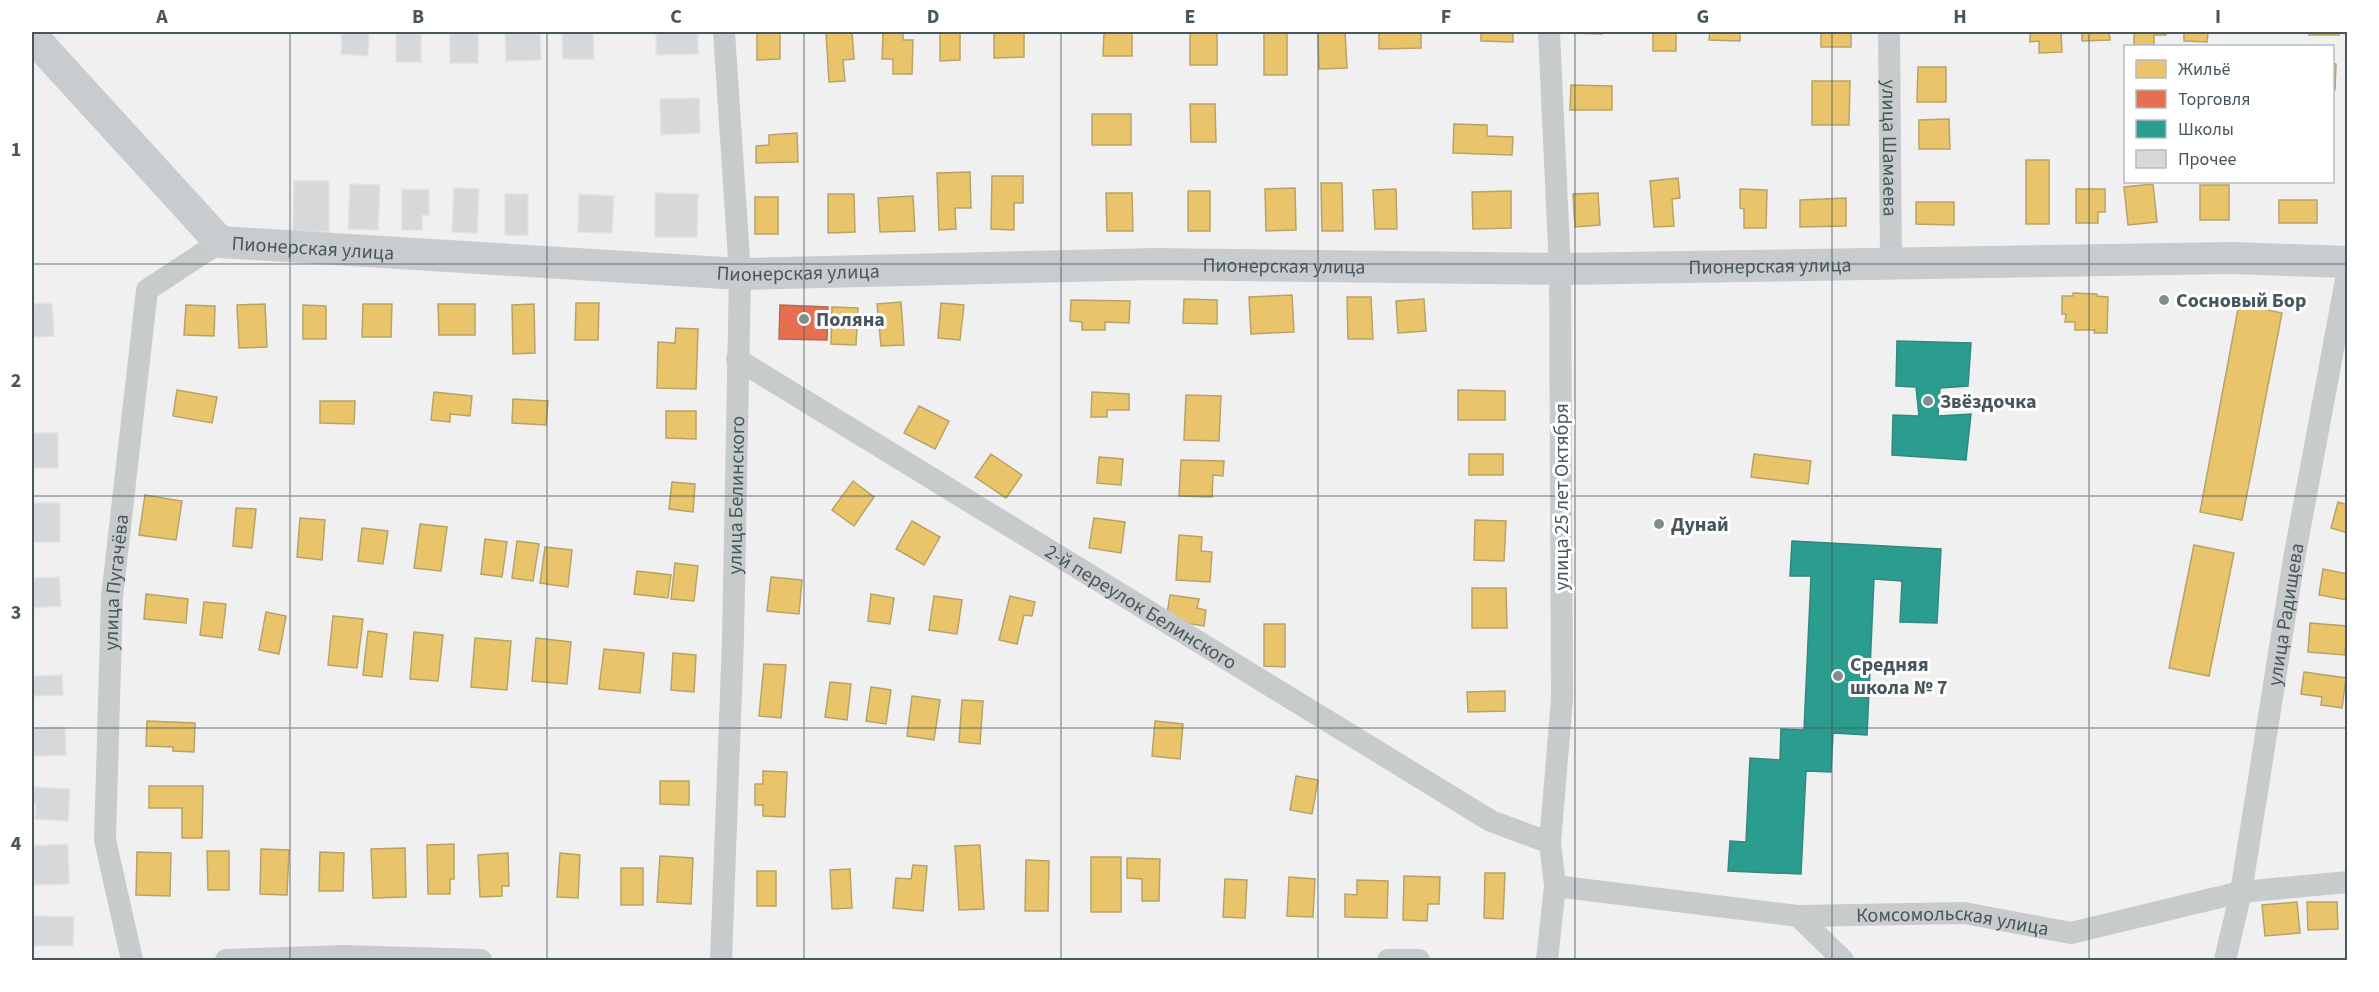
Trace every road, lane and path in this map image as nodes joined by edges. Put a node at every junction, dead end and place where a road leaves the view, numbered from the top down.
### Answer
1 (724, 32) edge
2 (1549, 32) edge
3 (1889, 32) edge
4 (32, 36) edge
5 (220, 242) junction
6 (2348, 262) edge
7 (1891, 264) junction
8 (2348, 268) edge
9 (1560, 269) junction
10 (740, 274) junction
11 (737, 359) junction
12 (1550, 843) junction
13 (2348, 882) edge
14 (1555, 886) junction
15 (2241, 892) junction
16 (1798, 916) junction
17 (132, 960) edge
18 (226, 960) edge
19 (481, 960) edge
20 (721, 960) edge
21 (1388, 960) edge
22 (1419, 960) edge
23 (1547, 960) edge
24 (1843, 960) edge
25 (2225, 960) edge

1 - 10 street, улица Белинского
2 - 9 street, улица 25 лет Октября
3 - 7 street, улица Шамаева
4 - 5 street
5 - 10 street, Пионерская улица
5 - 17 street, улица Пугачёва
6 - 7 street, Пионерская улица
7 - 9 street, Пионерская улица
8 - 15 street, улица Радищева
9 - 10 street, Пионерская улица
9 - 12 street, улица 25 лет Октября
10 - 11 street, улица Белинского
11 - 12 street, 2-й переулок Белинского
11 - 20 street, улица Белинского
12 - 14 street, улица 25 лет Октября
13 - 15 street, Комсомольская улица
14 - 16 street, Комсомольская улица
14 - 23 street, улица 25 лет Октября
15 - 16 street, Комсомольская улица
15 - 25 street, улица Радищева
16 - 24 street
18 - 19 street
21 - 22 street

